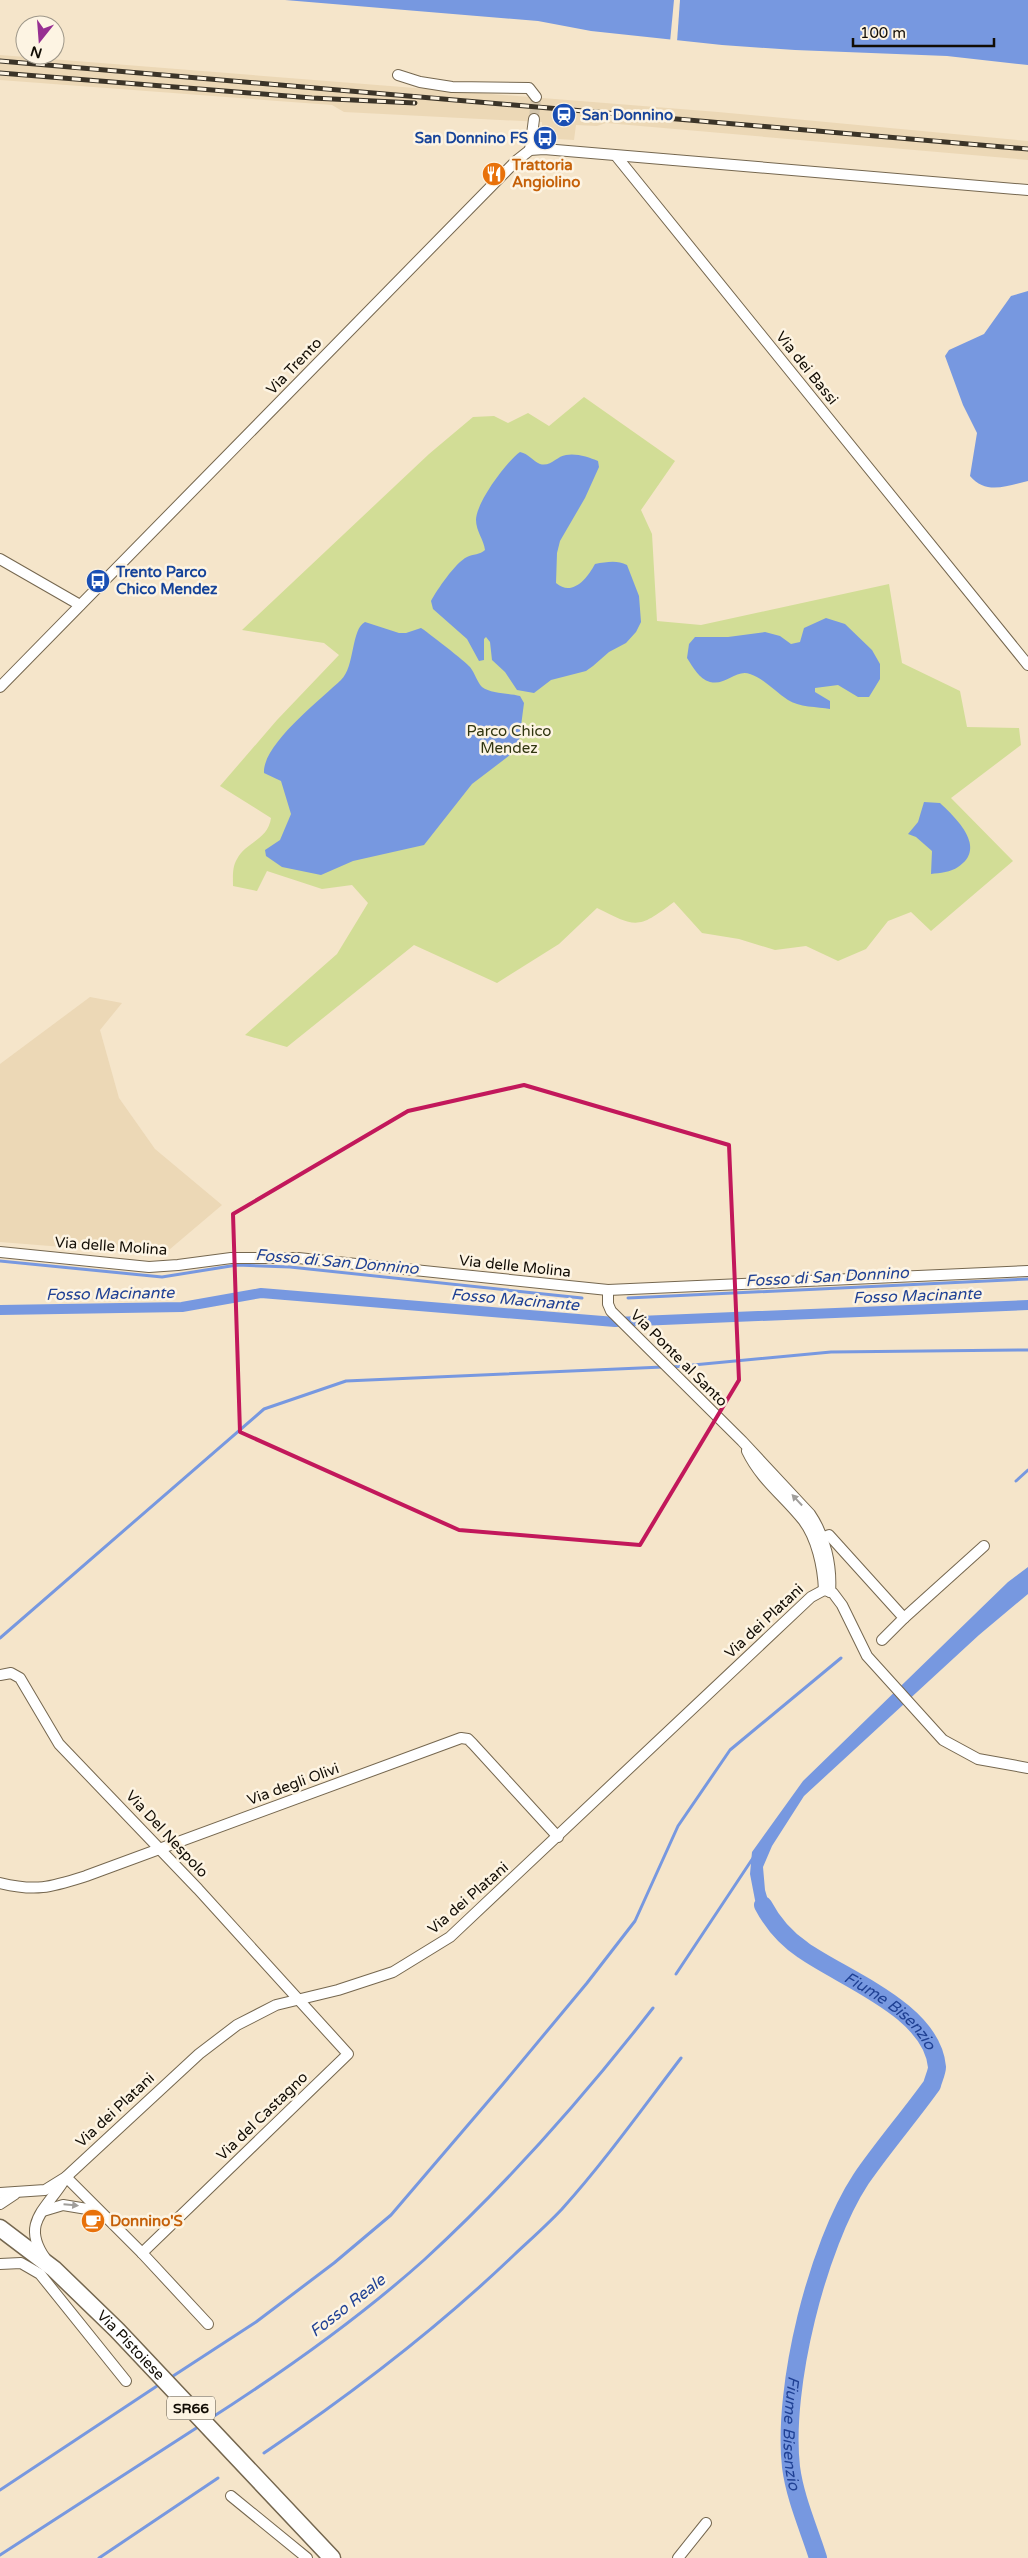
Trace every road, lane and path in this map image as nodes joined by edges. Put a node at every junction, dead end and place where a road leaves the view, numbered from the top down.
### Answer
1 (398, 75) dead end
2 (536, 97) dead end
3 (534, 119) tunnel mouth
4 (530, 150) junction
5 (617, 157) junction
6 (1028, 190) edge
7 (0, 559) edge
8 (80, 605) junction
9 (1028, 666) edge
10 (0, 687) edge
11 (0, 1252) edge
12 (1028, 1271) edge
13 (608, 1290) junction
14 (818, 1539) junction
15 (984, 1546) dead end
16 (827, 1591) junction
17 (904, 1618) junction
18 (882, 1640) dead end
19 (0, 1675) edge
20 (1028, 1768) edge
21 (558, 1836) junction
22 (160, 1848) junction
23 (0, 1883) edge
24 (297, 1998) junction
25 (66, 2177) junction
26 (0, 2193) edge
27 (15, 2194) junction
28 (0, 2204) edge
29 (42, 2211) junction
30 (100, 2211) junction
31 (0, 2228) edge
32 (0, 2245) edge
33 (142, 2253) junction
34 (33, 2254) junction
35 (0, 2264) edge
36 (54, 2269) junction
37 (208, 2324) dead end
38 (126, 2381) dead end
39 (231, 2496) dead end
40 (706, 2523) dead end
41 (307, 2558) edge
42 (332, 2558) edge
43 (678, 2558) edge

1 - 2 street
3 - 4 street
4 - 5 street
4 - 8 street, Via Trento
5 - 6 street
5 - 9 street, Via dei Bassi
7 - 8 street
8 - 10 street, Via Trento
11 - 13 street, Via delle Molina
12 - 13 street, Via delle Molina
13 - 14 street, Via Ponte al Santo
14 - 16 street, Via Ponte al Santo
14 - 17 street
15 - 17 street
16 - 20 street
16 - 21 street, Via dei Platani
17 - 18 street
19 - 22 street, Via Del Nespolo
21 - 22 street, Via degli Olivi
21 - 24 street, Via dei Platani
22 - 23 street, Via degli Olivi
22 - 24 street, Via Del Nespolo
24 - 25 street, Via dei Platani
24 - 33 street, Via del Castagno
25 - 27 street, Via dei Platani
25 - 29 street, Via dei Platani
25 - 30 street
26 - 27 street, Via dei Platani
27 - 28 street, Via dei Platani
29 -> 30 street
29 - 36 street, Via dei Platani
30 - 33 street
31 - 34 main road, Via Pistoiese / SR66
32 - 34 main road, Via Pistoiese / SR66
33 - 37 street
34 - 36 main road, Via Pistoiese / SR66
35 - 38 street, Via Pistoiese
36 - 42 main road, Via Pistoiese / SR66
39 - 41 street
40 - 43 street

